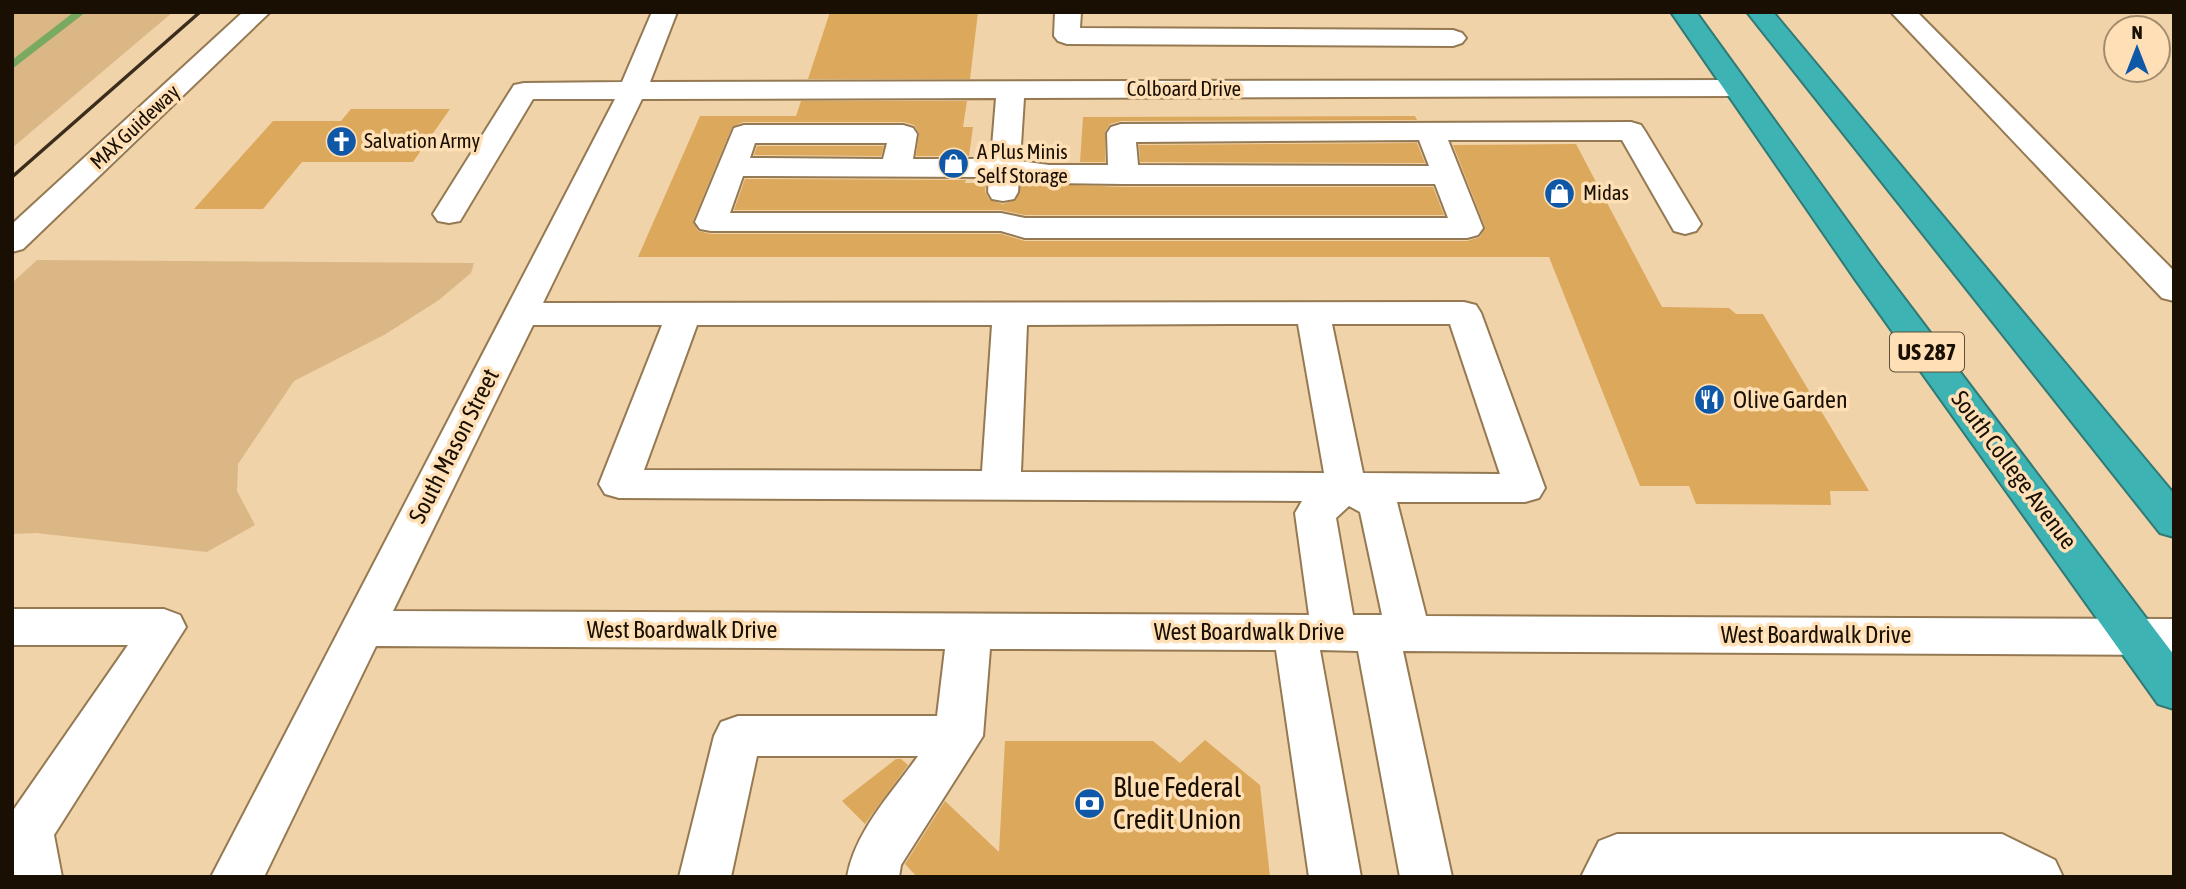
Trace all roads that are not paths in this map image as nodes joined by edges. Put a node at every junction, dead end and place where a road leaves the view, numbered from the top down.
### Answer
1 (258, 12) edge
2 (665, 12) edge
3 (1068, 12) edge
4 (1456, 12) edge
5 (1683, 12) edge
6 (1759, 12) edge
7 (1903, 12) edge
8 (1161, 25) edge
9 (1453, 38) junction
10 (1463, 88) junction
11 (1735, 88) junction
12 (1011, 89) junction
13 (633, 90) junction
14 (1496, 132) junction
15 (1432, 133) junction
16 (1005, 168) junction
17 (1124, 175) junction
18 (1448, 175) junction
19 (449, 214) dead end
20 (1001, 222) junction
21 (1685, 224) dead end
22 (12, 242) edge
23 (2174, 291) edge
24 (684, 313) junction
25 (1010, 313) junction
26 (1313, 313) junction
27 (521, 314) junction
28 (1001, 486) junction
29 (1346, 487) junction
30 (2174, 522) edge
31 (12, 627) edge
32 (364, 628) junction
33 (968, 631) junction
34 (1354, 633) junction
35 (2154, 637) edge
36 (2174, 690) edge
37 (959, 736) junction
38 (25, 849) edge
39 (237, 877) edge
40 (705, 877) edge
41 (873, 877) edge
42 (1335, 877) edge
43 (1426, 877) edge
44 (1607, 877) edge
45 (2037, 877) edge

1 - 22 street, MAX Guideway
2 - 13 street, South Mason Street
3 - 8 street
4 - 9 street
5 - 11 highway, South College Avenue / US 287
6 - 30 highway
7 - 23 street
8 - 9 street
9 - 10 street
10 - 11 street, Colboard Drive
10 - 12 street, Colboard Drive
10 - 14 street
11 - 35 highway, South College Avenue / US 287
12 - 13 street, Colboard Drive
12 - 16 street
13 - 19 street, Colboard Drive
13 - 27 street, South Mason Street
14 - 15 street
14 - 21 street
15 - 17 street
15 - 18 street
16 - 17 street
16 - 20 street
16 - 20 street
17 - 18 street
18 - 20 street
24 - 25 street
24 - 27 street
24 - 28 street
25 - 26 street
25 - 28 street
26 - 29 street
26 - 29 street
27 - 32 street, South Mason Street
28 - 29 street
29 - 34 street
29 - 34 street
31 - 38 street
32 - 33 street, West Boardwalk Drive
32 - 39 street, South Mason Street
33 - 34 street, West Boardwalk Drive
33 - 37 street
34 - 35 street, West Boardwalk Drive
34 - 42 street
34 - 43 street
35 - 36 highway, South College Avenue / US 287
37 - 40 street
37 - 41 street
44 - 45 street

